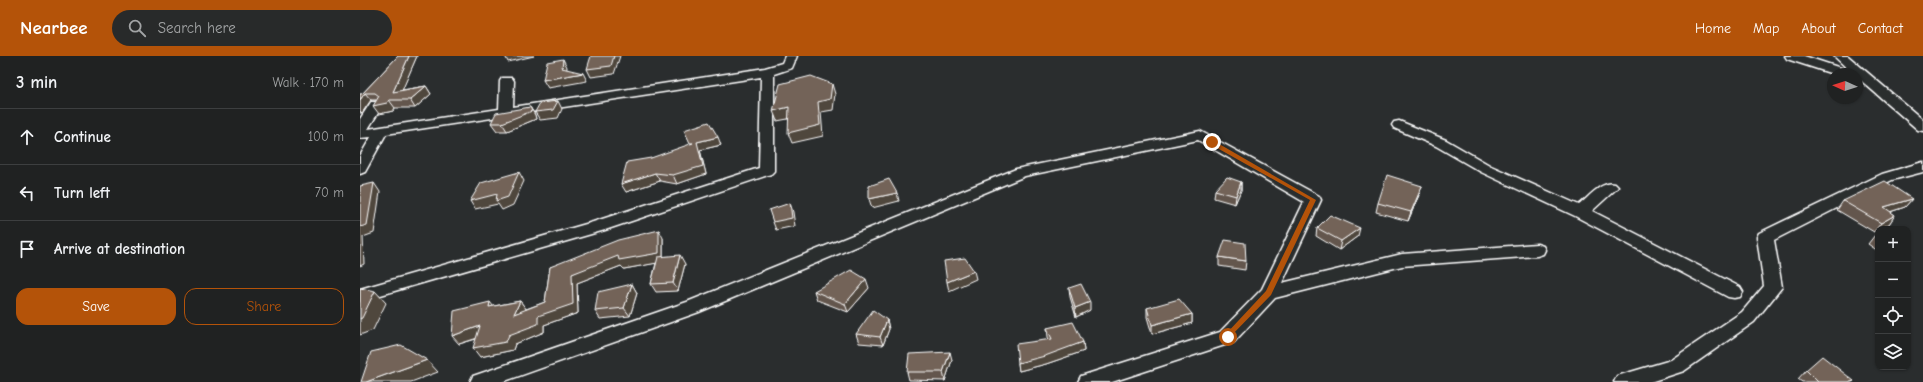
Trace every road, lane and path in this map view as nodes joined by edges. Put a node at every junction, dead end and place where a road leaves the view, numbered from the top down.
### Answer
1 (791, 56) edge
2 (1792, 56) edge
3 (1840, 56) edge
4 (1827, 68) edge
5 (1852, 68) edge
6 (768, 72) junction
7 (1863, 80) edge
8 (507, 81) dead end
9 (376, 105) edge
10 (506, 112) junction
11 (1399, 125) dead end
12 (1923, 127) edge
13 (360, 130) edge
14 (380, 131) junction
15 (360, 134) edge
16 (1923, 167) edge
17 (360, 169) edge
18 (1610, 187) dead end
19 (1581, 212) junction
20 (1537, 250) dead end
21 (1734, 292) dead end
22 (1269, 293) junction
23 (360, 295) edge
24 (480, 382) edge
25 (1088, 382) edge
26 (1624, 382) edge

1 - 6 street
2 - 4 street
3 - 5 street
6 - 10 street
6 - 23 street
7 - 12 street
8 - 10 street
9 - 13 street
10 - 14 street
11 - 19 street
14 - 15 street
14 - 17 street
16 - 26 street
18 - 19 street
19 - 21 street
20 - 22 street
22 - 24 street
22 - 25 street

